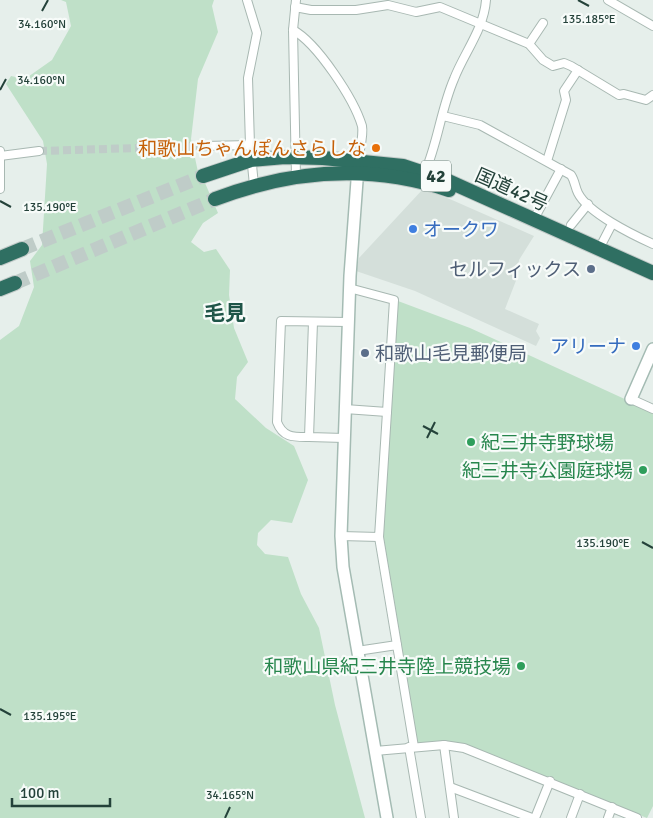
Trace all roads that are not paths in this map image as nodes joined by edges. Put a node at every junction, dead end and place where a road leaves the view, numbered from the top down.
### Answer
1 (248, 0) edge
2 (486, 0) edge
3 (608, 0) edge
4 (386, 3) edge
5 (295, 4) edge
6 (543, 24) dead end
7 (480, 25) junction
8 (653, 26) edge
9 (293, 30) junction
10 (529, 44) junction
11 (578, 70) junction
12 (653, 95) edge
13 (443, 116) junction
14 (250, 145) junction
15 (204, 146) tunnel mouth
16 (39, 151) tunnel mouth
17 (2, 154) edge
18 (296, 157) junction
19 (251, 160) junction
20 (547, 161) junction
21 (358, 167) junction
22 (561, 169) junction
23 (425, 172) junction
24 (202, 176) tunnel mouth
25 (296, 176) junction
26 (254, 185) junction
27 (0, 189) edge
28 (215, 199) tunnel mouth
29 (588, 204) junction
30 (534, 219) junction
31 (612, 224) junction
32 (571, 225) dead end
33 (653, 244) edge
34 (22, 249) tunnel mouth
35 (599, 249) junction
36 (0, 258) edge
37 (653, 273) edge
38 (653, 281) edge
39 (15, 283) tunnel mouth
40 (349, 288) junction
41 (0, 289) edge
42 (313, 322) junction
43 (348, 322) junction
44 (653, 349) edge
45 (631, 399) joint
46 (345, 409) junction
47 (653, 409) edge
48 (387, 412) junction
49 (309, 437) junction
50 (344, 438) junction
51 (341, 536) junction
52 (379, 537) junction
53 (397, 645) junction
54 (357, 651) junction
55 (444, 744) junction
56 (412, 747) junction
57 (375, 751) junction
58 (550, 781) junction
59 (450, 787) junction
60 (580, 794) junction
61 (612, 808) junction
62 (386, 818) edge
63 (421, 818) edge
64 (454, 818) edge
65 (534, 818) edge
66 (571, 818) edge
67 (608, 818) edge
68 (637, 818) edge

1 - 14 street
2 - 7 street
3 - 8 street
4 - 5 street
4 - 7 street
5 - 9 street
6 - 10 street
7 - 10 street
7 - 13 street
9 - 18 street
9 - 21 street
10 - 11 street
11 - 12 street
11 - 20 street
13 - 20 street
13 - 23 street
14 - 15 street
14 - 19 street
16 - 17 street
17 - 27 street
18 - 19 highway, 国道42号 / 42
18 - 21 highway, 国道42号 / 42
18 - 25 street
19 - 24 highway, 国道42号 / 42
19 - 26 street
20 - 22 street
21 - 23 highway, 国道42号 / 42
21 - 25 highway, 国道42号 / 42
21 - 38 highway, 国道42号 / 42
21 - 40 street
22 - 29 street
22 - 30 street
23 - 30 highway, 国道42号 / 42
25 - 26 highway, 国道42号 / 42
26 - 28 highway, 国道42号 / 42
29 - 31 street
29 - 32 street
30 - 35 highway, 国道42号 / 42
31 - 33 street
31 - 35 street
34 - 36 highway
35 - 37 highway, 国道42号 / 42
39 - 41 highway
40 - 43 street
40 - 48 street
42 - 43 street
42 - 49 street
42 - 49 street
43 - 46 street
44 - 45 street
45 - 47 street
46 - 48 street
46 - 50 street
48 - 52 street
49 - 50 street
50 - 51 street
51 - 52 street
51 - 54 street
52 - 53 street
53 - 54 street
53 - 56 street
54 - 57 street
55 - 56 street
55 - 58 street
55 - 59 street
56 - 57 street
56 - 63 street
57 - 62 street
58 - 60 street
58 - 65 street
59 - 64 street
59 - 65 street
60 - 61 street
60 - 66 street
61 - 67 street
61 - 68 street

